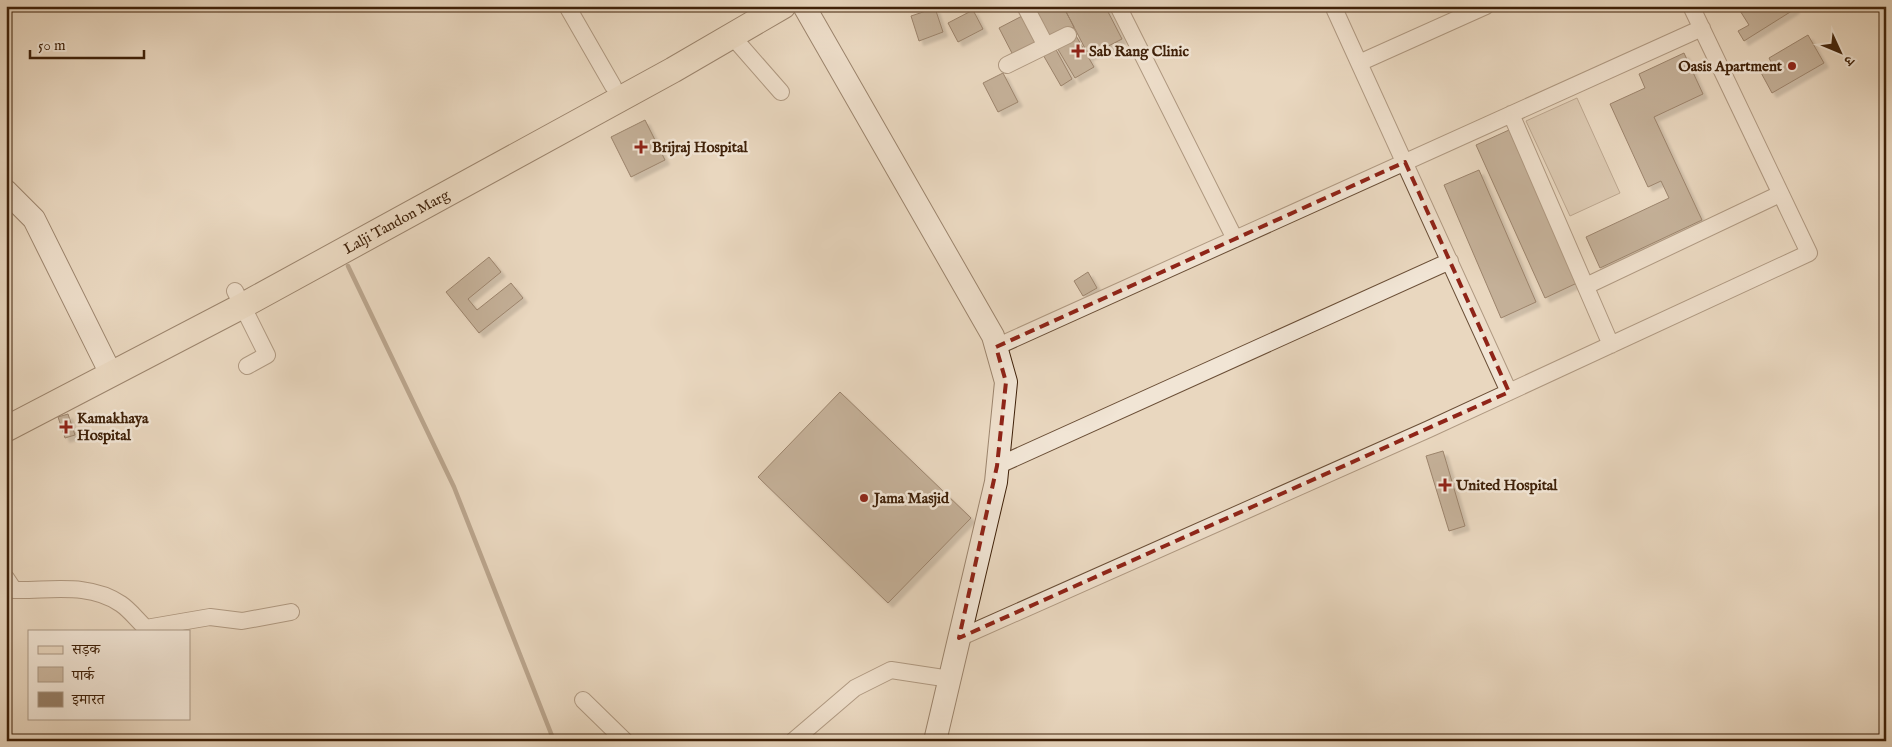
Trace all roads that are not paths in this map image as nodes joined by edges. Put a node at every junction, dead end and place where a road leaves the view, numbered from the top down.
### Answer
1 (567, 6) edge
2 (760, 6) edge
3 (783, 6) edge
4 (804, 6) edge
5 (1025, 6) edge
6 (1118, 6) edge
7 (1333, 6) edge
8 (1486, 6) edge
9 (1691, 6) edge
10 (1461, 11) edge
11 (1702, 28) junction
12 (1068, 35) dead end
13 (732, 36) junction
14 (1046, 46) junction
15 (1359, 63) junction
16 (1007, 65) dead end
17 (613, 86) junction
18 (781, 92) dead end
19 (1511, 114) junction
20 (1405, 162) junction
21 (475, 169) junction
22 (6, 191) edge
23 (1780, 194) junction
24 (1235, 239) junction
25 (1450, 261) junction
26 (1586, 286) junction
27 (238, 298) junction
28 (1612, 345) junction
29 (996, 346) junction
30 (247, 366) dead end
31 (108, 368) junction
32 (1509, 392) junction
33 (6, 415) edge
34 (6, 429) edge
35 (997, 466) junction
36 (6, 578) edge
37 (291, 612) dead end
38 (959, 638) junction
39 (950, 679) junction
40 (583, 700) dead end
41 (625, 741) edge
42 (793, 741) edge
43 (935, 741) edge

1 - 17 street
2 - 17 main road, Lalji Tandon Marg
3 - 13 main road, Lalji Tandon Marg
4 - 29 street
5 - 14 street
6 - 24 street
7 - 15 street
8 - 10 street
9 - 11 street
10 - 15 street
11 - 19 street
11 - 23 street
12 - 14 street
13 - 18 street
13 - 21 main road, Lalji Tandon Marg
14 - 16 street
15 - 20 street
17 - 21 main road, Lalji Tandon Marg
19 - 20 street
19 - 26 street
20 - 24 street
20 - 25 street
21 - 27 main road, Lalji Tandon Marg
22 - 31 street
23 - 26 street
23 - 28 street
24 - 29 street
25 - 32 street
25 - 35 street
26 - 28 street
27 - 30 street
27 - 31 main road, Lalji Tandon Marg
28 - 32 street
29 - 35 street
31 - 33 main road, Lalji Tandon Marg
31 - 34 main road, Lalji Tandon Marg
32 - 38 street
35 - 38 street
36 - 37 street
38 - 39 street
39 - 42 street
39 - 43 street
40 - 41 street

